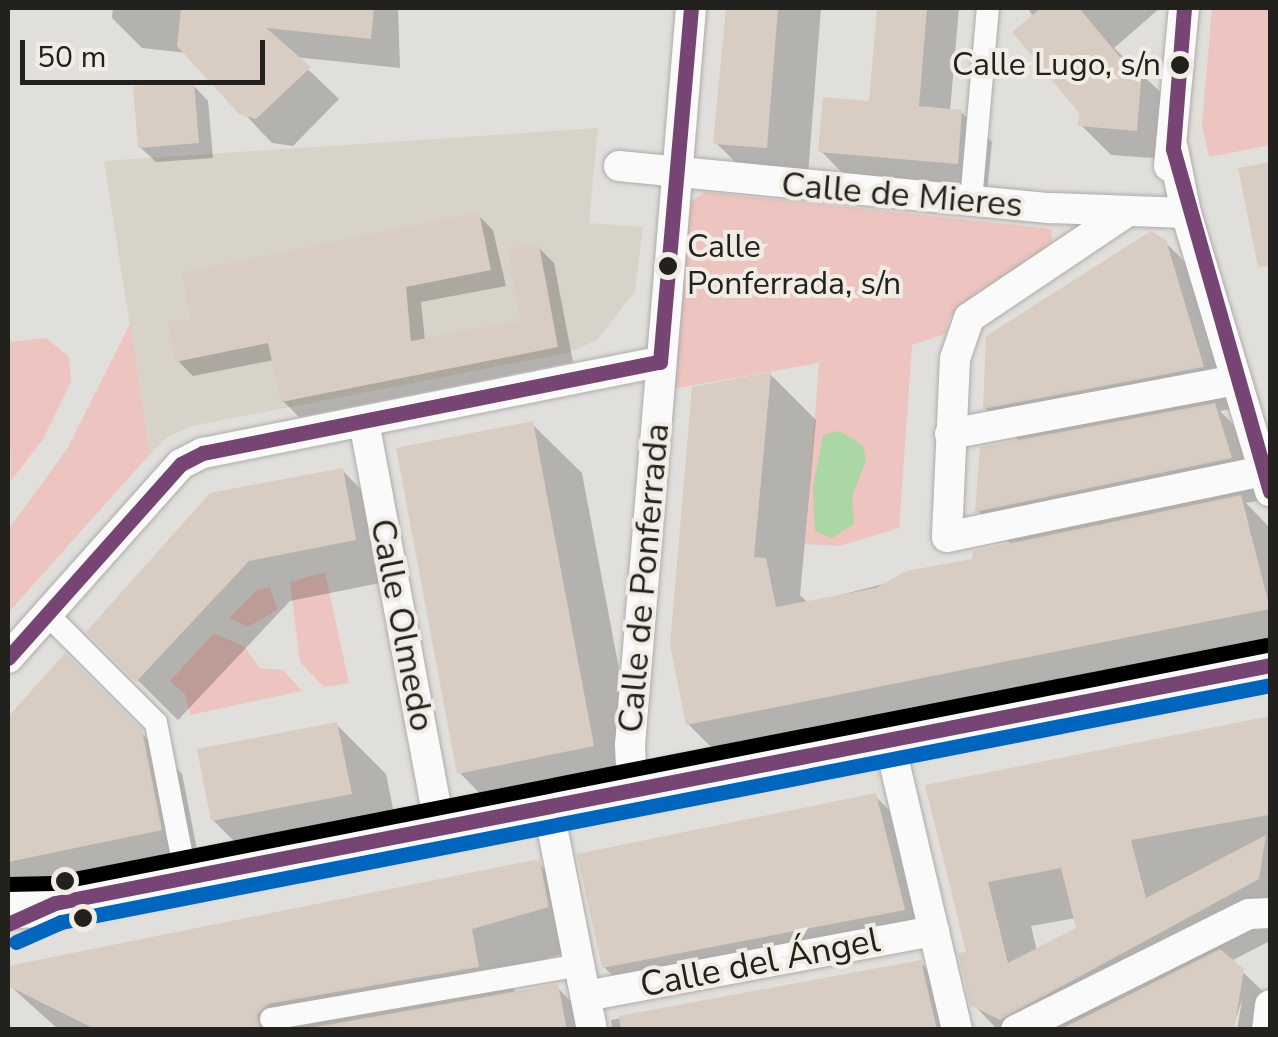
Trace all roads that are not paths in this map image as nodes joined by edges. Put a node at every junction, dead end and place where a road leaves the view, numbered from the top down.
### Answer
1 (691, 8) edge
2 (988, 8) edge
3 (1184, 8) edge
4 (619, 166) dead end
5 (677, 176) junction
6 (971, 202) junction
7 (1052, 208) junction
8 (1125, 213) junction
9 (1172, 213) junction
10 (1061, 257) junction
11 (660, 362) junction
12 (1236, 380) junction
13 (364, 422) junction
14 (950, 434) junction
15 (1267, 482) edge
16 (48, 614) junction
17 (8, 658) edge
18 (1270, 665) edge
19 (890, 740) junction
20 (632, 790) junction
21 (548, 806) junction
22 (440, 828) junction
23 (186, 878) junction
24 (8, 904) edge
25 (55, 904) junction
26 (1270, 913) edge
27 (8, 924) edge
28 (934, 930) junction
29 (580, 965) junction
30 (586, 996) junction
31 (1270, 1004) edge
32 (271, 1019) dead end
33 (592, 1030) edge
34 (956, 1030) edge
35 (1016, 1030) edge
36 (1267, 1030) edge

1 - 5 street, Calle de Ponferrada
2 - 6 street
3 - 9 street
4 - 5 street, Calle de Mieres
5 - 6 street, Calle de Mieres
5 - 11 street, Calle de Ponferrada
6 - 7 street, Calle de Mieres
7 - 8 street, Calle de Mieres
7 - 10 street
8 - 9 street, Calle de Mieres
8 - 10 street
9 - 12 street
10 - 14 street
11 - 13 street
11 - 20 street, Calle de Ponferrada
12 - 14 street
12 - 15 street
13 - 16 street
13 - 22 street, Calle Olmedo
14 - 15 street
16 - 17 street
16 - 23 street
18 - 19 main road
19 - 20 main road
19 - 28 street
20 - 21 main road
21 - 22 main road
21 - 29 street
22 - 23 main road
23 - 25 main road
24 - 25 main road
25 - 27 main road
26 - 35 street
28 - 30 street, Calle del Ángel
28 - 34 street
29 - 30 street
29 - 32 street
30 - 33 street
31 - 36 street

